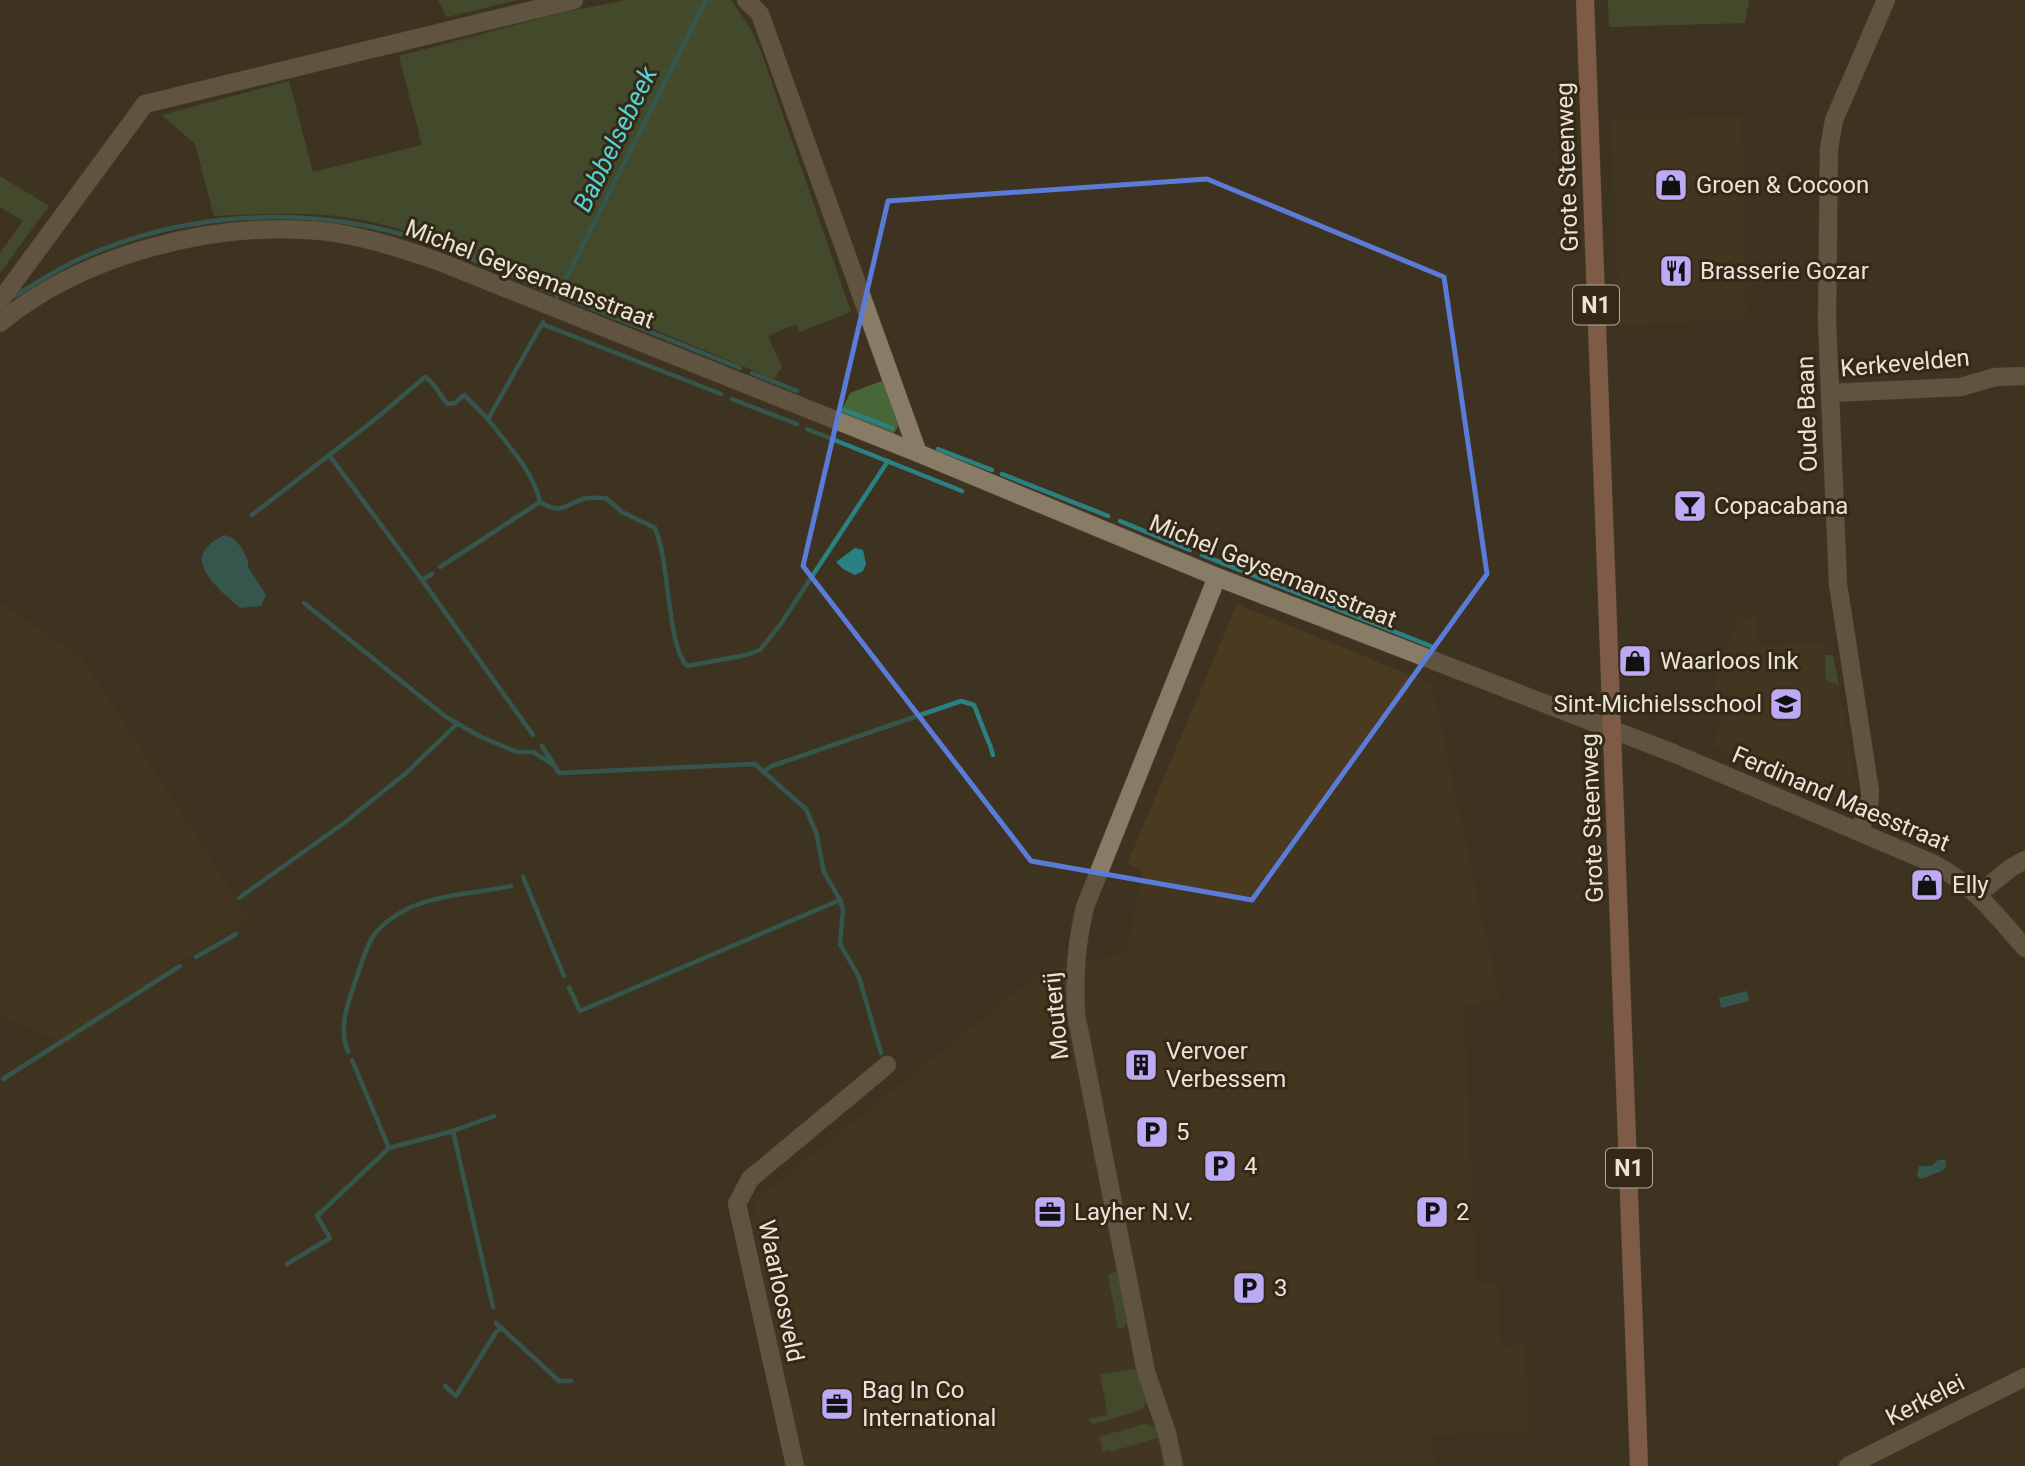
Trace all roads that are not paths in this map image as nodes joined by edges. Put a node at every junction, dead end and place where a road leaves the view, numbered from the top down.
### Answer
1 (574, 0) edge
2 (746, 0) edge
3 (1585, 0) edge
4 (1886, 0) edge
5 (0, 301) edge
6 (0, 323) edge
7 (2025, 376) edge
8 (1830, 393) junction
9 (918, 453) junction
10 (1217, 577) junction
11 (1613, 730) junction
12 (1859, 832) junction
13 (2025, 860) edge
14 (1978, 894) junction
15 (2025, 948) edge
16 (887, 1065) dead end
17 (2025, 1377) edge
18 (795, 1466) edge
19 (1174, 1466) edge
20 (1639, 1466) edge
21 (1848, 1466) edge

1 - 5 street
2 - 9 street
3 - 11 main road, Grote Steenweg / N1
4 - 8 street, Oude Baan
6 - 9 street, Michel Geysemansstraat
7 - 8 street, Kerkevelden
8 - 12 street, Oude Baan
9 - 10 street, Michel Geysemansstraat
10 - 11 street, Michel Geysemansstraat
10 - 19 street, Mouterij
11 - 12 street, Ferdinand Maesstraat
11 - 20 main road, Grote Steenweg / N1
12 - 14 street, Ferdinand Maesstraat
13 - 14 street
14 - 15 street, Ferdinand Maesstraat
16 - 18 street, Waarloosveld
17 - 21 street, Kerkelei

